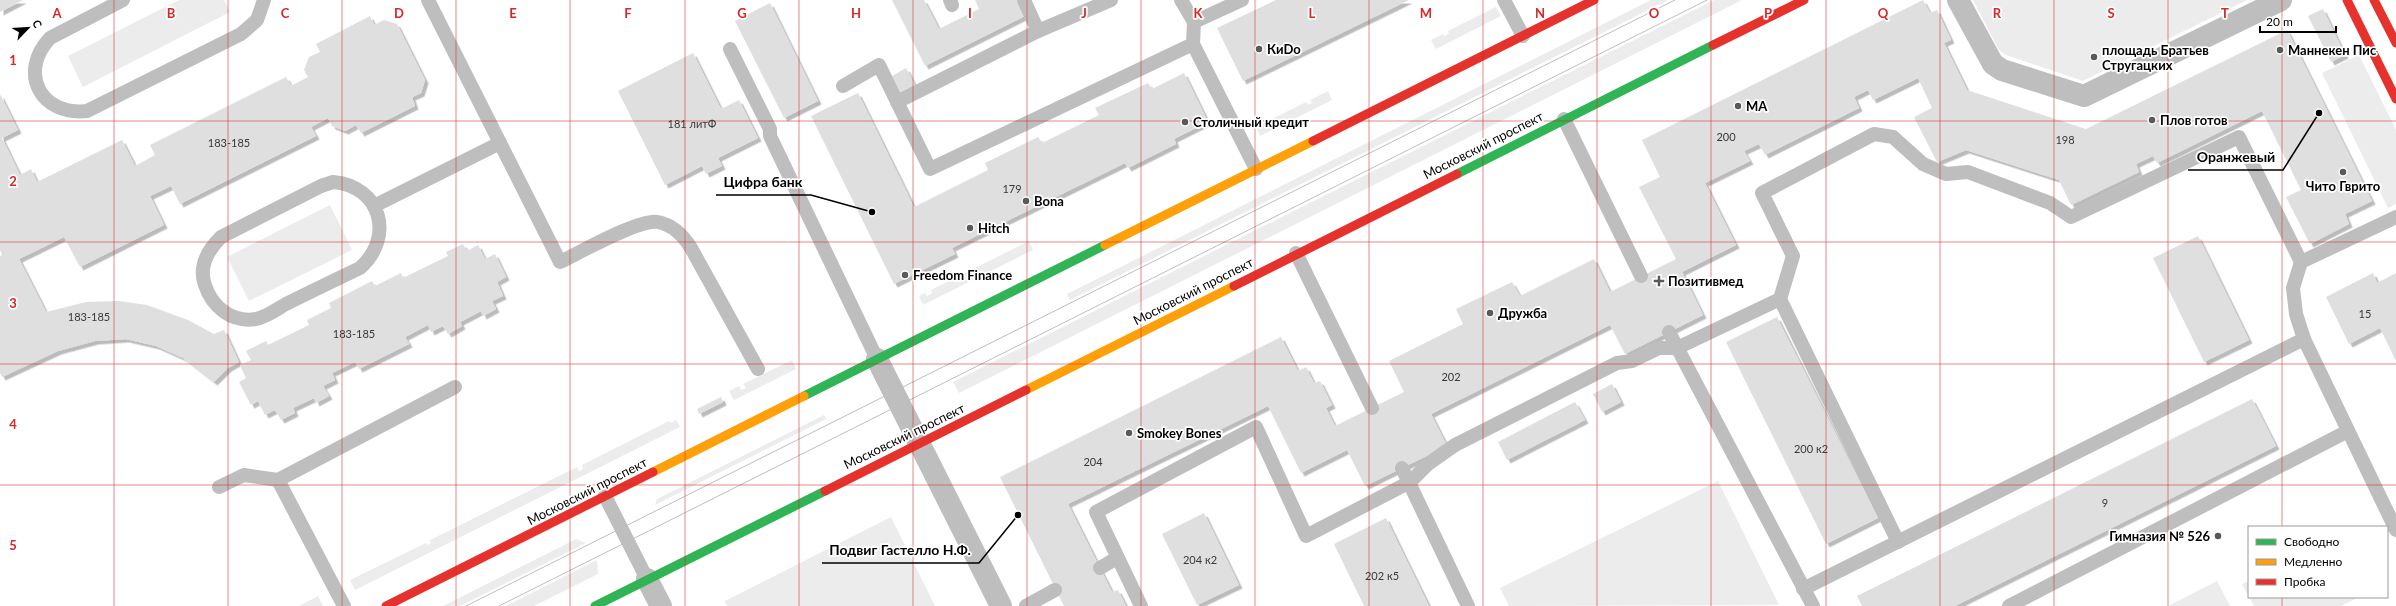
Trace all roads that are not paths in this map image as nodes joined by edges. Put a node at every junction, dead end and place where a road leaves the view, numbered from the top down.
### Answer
1 (123, 0) edge
2 (264, 0) edge
3 (428, 0) edge
4 (1024, 0) edge
5 (1111, 0) edge
6 (1181, 0) edge
7 (1242, 0) edge
8 (1504, 0) edge
9 (1594, 0) edge
10 (1804, 0) edge
11 (1958, 0) edge
12 (2281, 0) edge
13 (2347, 0) edge
14 (2374, 0) edge
15 (1194, 22) junction
16 (1038, 31) junction
17 (1523, 36) junction
18 (2396, 43) edge
19 (1192, 44) junction
20 (730, 49) dead end
21 (843, 86) dead end
22 (2396, 99) edge
23 (897, 102) junction
24 (1564, 119) junction
25 (500, 143) junction
26 (1256, 169) junction
27 (374, 206) junction
28 (2396, 217) edge
29 (1296, 254) junction
30 (2301, 262) junction
31 (1641, 276) dead end
32 (1780, 299) junction
33 (1669, 332) dead end
34 (2304, 339) junction
35 (1678, 348) junction
36 (877, 359) junction
37 (758, 369) dead end
38 (455, 387) dead end
39 (1372, 408) dead end
40 (2348, 431) junction
41 (920, 443) junction
42 (1402, 468) dead end
43 (278, 480) junction
44 (1410, 482) junction
45 (219, 487) dead end
46 (605, 496) junction
47 (2396, 530) edge
48 (1898, 542) junction
49 (1117, 558) junction
50 (1100, 568) dead end
51 (647, 579) junction
52 (1803, 589) junction
53 (1056, 590) dead end
54 (344, 606) edge
55 (386, 606) edge
56 (595, 606) edge
57 (661, 606) edge
58 (1001, 606) edge
59 (1026, 606) edge
60 (1141, 606) edge
61 (1468, 606) edge
62 (1813, 606) edge
63 (2009, 606) edge

1 - 2 lane
3 - 25 lane
4 - 16 lane
5 - 16 lane
6 - 15 lane
7 - 15 lane
8 - 17 lane
9 - 17 main road, Московский проспект
10 - 24 main road, Московский проспект
11 - 12 street
13 - 22 main road
14 - 18 main road
15 - 19 lane
16 - 23 lane
17 - 26 main road, Московский проспект
19 - 23 lane
19 - 26 lane
20 - 36 lane
21 - 23 lane
24 - 29 main road, Московский проспект
24 - 31 lane
25 - 27 lane
25 - 37 lane
26 - 36 main road, Московский проспект
27 - 27 lane
28 - 30 lane
29 - 39 lane
29 - 41 main road, Московский проспект
30 - 32 lane
30 - 34 lane
32 - 35 lane
32 - 48 lane
33 - 35 lane
34 - 40 lane
34 - 48 lane
35 - 44 lane
35 - 52 lane
36 - 41 street
36 - 46 main road, Московский проспект
38 - 43 lane
40 - 47 lane
40 - 63 lane
41 - 51 main road, Московский проспект
41 - 58 street
42 - 44 lane
43 - 45 lane
43 - 54 lane
44 - 49 lane
44 - 61 lane
46 - 51 lane
46 - 55 main road, Московский проспект
48 - 52 lane
49 - 50 lane
49 - 60 lane
51 - 56 main road, Московский проспект
51 - 57 street
52 - 62 lane
53 - 59 lane

